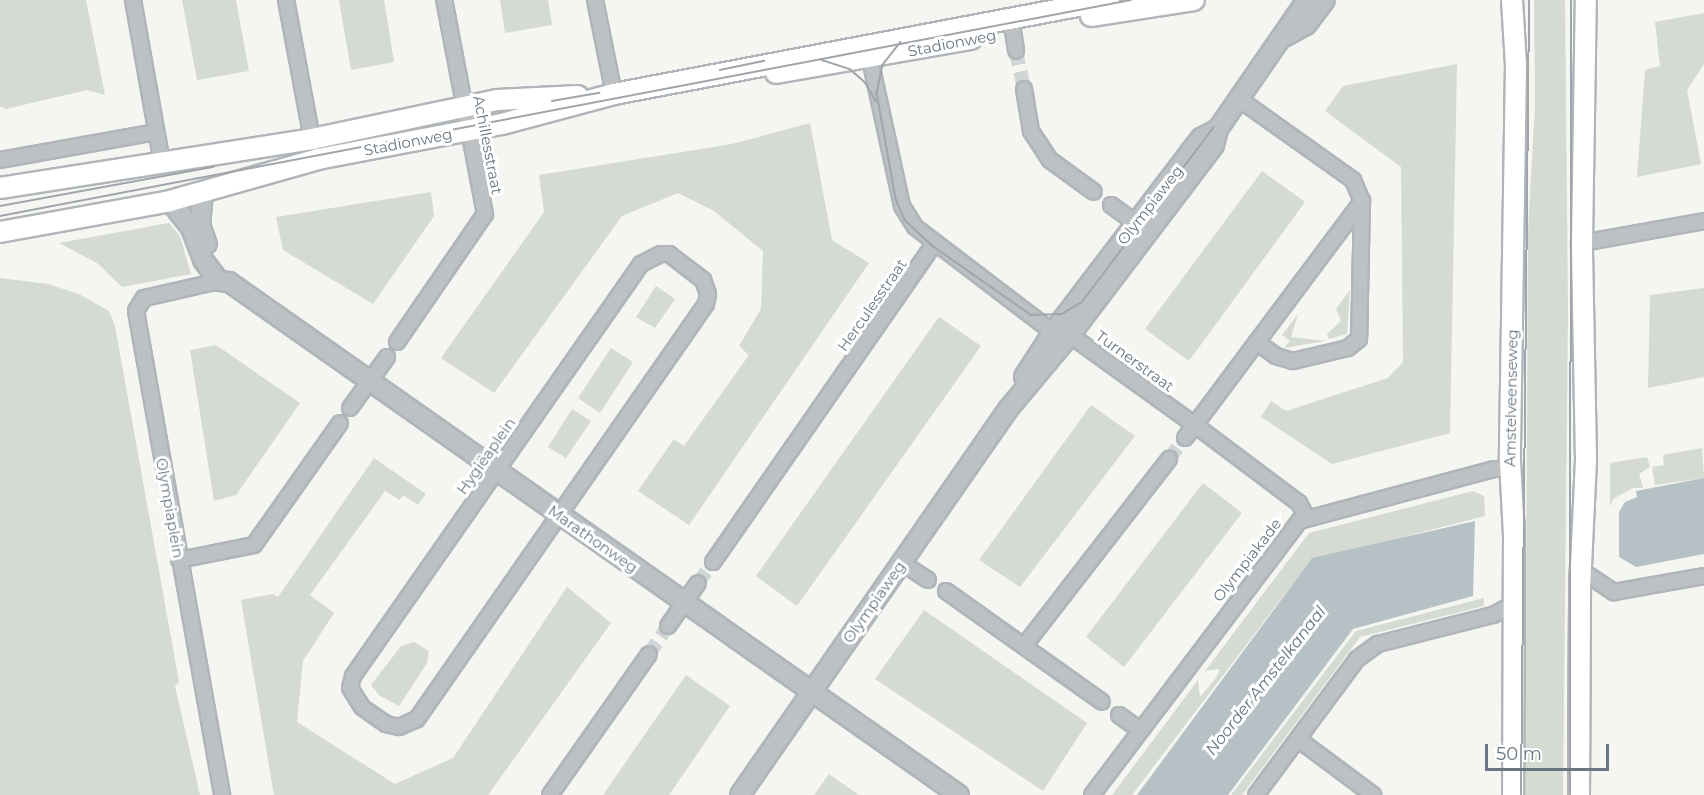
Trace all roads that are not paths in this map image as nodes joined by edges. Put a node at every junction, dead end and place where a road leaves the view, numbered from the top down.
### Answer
1 (133, 0) edge
2 (286, 0) edge
3 (444, 0) edge
4 (595, 0) edge
5 (1109, 0) edge
6 (1194, 0) edge
7 (1307, 0) edge
8 (1325, 0) edge
9 (1512, 0) edge
10 (1586, 0) edge
11 (1013, 31) junction
12 (1283, 38) junction
13 (1016, 51) tunnel mouth
14 (869, 52) junction
15 (1024, 89) tunnel mouth
16 (614, 94) junction
17 (1239, 99) junction
18 (465, 106) junction
19 (1218, 129) junction
20 (469, 130) junction
21 (156, 132) junction
22 (312, 139) junction
23 (0, 160) edge
24 (162, 162) junction
25 (0, 188) edge
26 (203, 192) junction
27 (1094, 192) dead end
28 (170, 201) junction
29 (1362, 201) junction
30 (1111, 205) dead end
31 (1704, 221) edge
32 (1136, 223) junction
33 (0, 232) edge
34 (935, 243) junction
35 (1581, 243) junction
36 (224, 281) junction
37 (1062, 333) junction
38 (398, 342) dead end
39 (1257, 342) junction
40 (387, 357) dead end
41 (368, 382) junction
42 (350, 408) dead end
43 (340, 423) dead end
44 (1195, 425) junction
45 (1185, 438) tunnel mouth
46 (1169, 459) tunnel mouth
47 (1510, 469) junction
48 (496, 471) junction
49 (559, 515) junction
50 (1307, 518) junction
51 (179, 560) junction
52 (713, 562) tunnel mouth
53 (902, 563) junction
54 (1581, 570) junction
55 (1704, 576) edge
56 (928, 580) dead end
57 (698, 583) tunnel mouth
58 (946, 591) dead end
59 (684, 603) junction
60 (1512, 604) junction
61 (668, 626) tunnel mouth
62 (1024, 646) junction
63 (649, 654) tunnel mouth
64 (812, 693) junction
65 (1102, 702) dead end
66 (1119, 715) dead end
67 (1140, 730) junction
68 (1298, 739) junction
69 (222, 795) edge
70 (550, 795) edge
71 (740, 795) edge
72 (959, 795) edge
73 (1092, 795) edge
74 (1256, 795) edge
75 (1373, 795) edge
76 (1513, 795) edge
77 (1579, 795) edge

1 - 21 street
2 - 22 street
3 - 18 street, Achillesstraat
4 - 16 street
5 - 14 main road, Stadionweg
6 - 11 main road, Stadionweg
7 - 12 street, Olympiaweg
8 - 12 street, Olympiaweg
9 - 47 main road, Amstelveenseweg
10 - 35 main road
11 - 13 street
11 - 14 main road, Stadionweg
12 - 17 street, Olympiaweg
14 - 16 main road, Stadionweg
14 - 34 street
15 - 27 street
16 - 18 main road, Stadionweg
16 - 20 main road, Stadionweg
17 - 19 street, Olympiaweg
17 - 29 street
18 - 20 street, Achillesstraat
18 - 22 main road, Stadionweg
19 - 32 street, Olympiaweg
19 - 37 street, Olympiaweg
20 - 26 main road, Stadionweg
20 - 38 street, Achillesstraat
21 - 23 street
21 - 24 street
22 - 24 main road, Stadionweg
24 - 25 main road
26 - 28 main road
26 - 36 street
28 - 33 main road
28 - 36 street
29 - 39 street
29 - 39 street
30 - 32 street
31 - 35 street
32 - 37 street, Olympiaweg
34 - 37 street, Turnerstraat
34 - 52 street, Herculesstraat
35 - 54 main road
36 - 41 street, Marathonweg
36 - 51 street, Olympiaplein
37 - 44 street, Turnerstraat
37 - 53 street, Olympiaweg
39 - 44 street
40 - 41 street
41 - 42 street
41 - 48 street, Marathonweg
43 - 51 street
44 - 45 street
44 - 50 street, Turnerstraat
46 - 62 street
47 - 50 street, Olympiakade
47 - 60 main road, Amstelveenseweg
48 - 49 street, Marathonweg
48 - 49 street, Hygiëaplein
48 - 49 street, Hygiëaplein
49 - 59 street, Marathonweg
50 - 67 street, Olympiakade
51 - 69 street, Olympiaplein
53 - 56 street
53 - 64 street, Olympiaweg
54 - 55 street
54 - 77 main road
57 - 59 street
58 - 62 street
59 - 61 street
59 - 64 street, Marathonweg
60 - 68 street
60 - 76 main road, Amstelveenseweg
62 - 65 street
63 - 70 street
64 - 71 street, Olympiaweg
64 - 72 street, Marathonweg
66 - 67 street
67 - 73 street, Olympiakade
68 - 74 street
68 - 75 street

